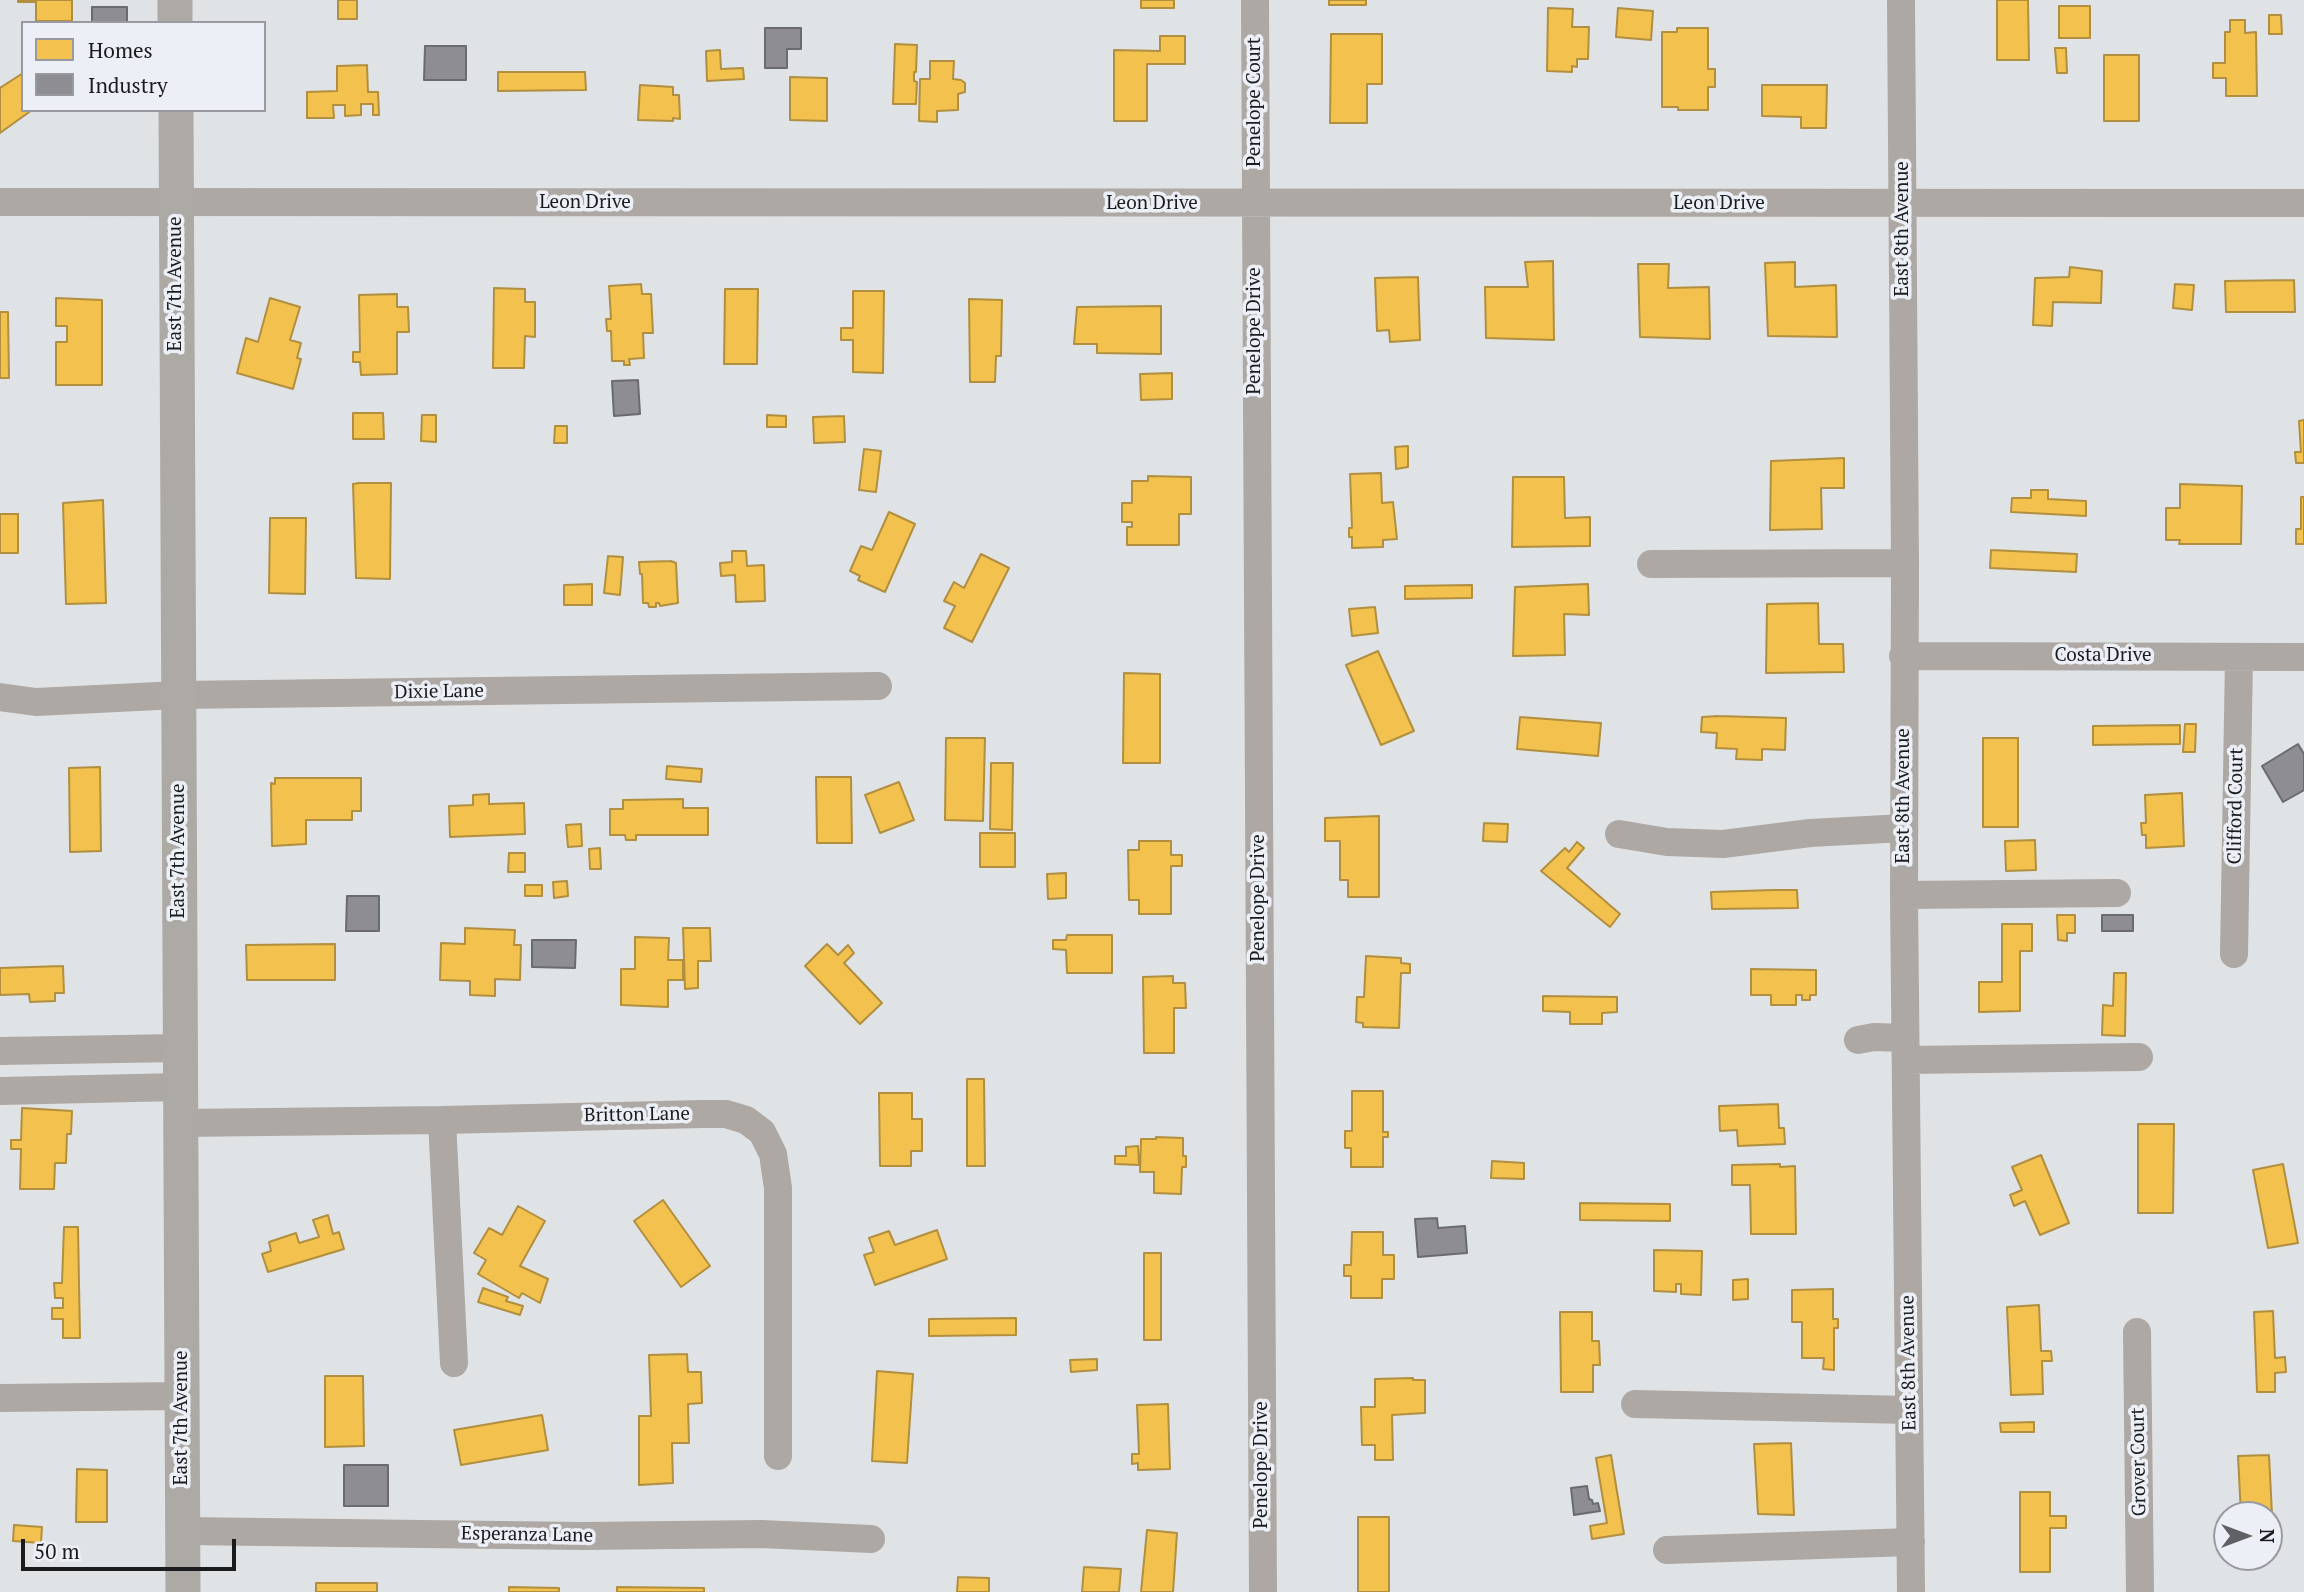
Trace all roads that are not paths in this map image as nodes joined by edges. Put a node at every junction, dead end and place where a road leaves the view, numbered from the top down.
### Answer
1 (175, 0) edge
2 (1255, 0) edge
3 (1902, 0) edge
4 (175, 21) edge
5 (176, 112) edge
6 (0, 202) edge
7 (176, 202) junction
8 (2304, 203) edge
9 (1255, 204) junction
10 (1902, 204) junction
11 (1905, 563) junction
12 (1651, 564) dead end
13 (1903, 656) junction
14 (2239, 657) junction
15 (2304, 657) edge
16 (878, 686) dead end
17 (178, 695) junction
18 (0, 697) edge
19 (1904, 828) junction
20 (1619, 834) dead end
21 (2117, 893) dead end
22 (1904, 895) junction
23 (2234, 954) dead end
24 (1858, 1040) dead end
25 (180, 1048) junction
26 (1906, 1049) junction
27 (0, 1051) edge
28 (2139, 1058) dead end
29 (180, 1087) junction
30 (0, 1091) edge
31 (442, 1120) junction
32 (180, 1123) junction
33 (2137, 1332) dead end
34 (454, 1363) dead end
35 (182, 1396) junction
36 (0, 1398) edge
37 (1635, 1404) dead end
38 (1909, 1410) junction
39 (778, 1456) dead end
40 (182, 1531) junction
41 (871, 1539) dead end
42 (1911, 1542) junction
43 (1667, 1550) dead end
44 (183, 1592) edge
45 (1263, 1592) edge
46 (1911, 1592) edge
47 (2140, 1592) edge

1 - 4 main road
2 - 9 street, Penelope Court
3 - 10 street, East 8th Avenue
5 - 7 main road, East 7th Avenue
6 - 7 street, Leon Drive
7 - 9 street, Leon Drive
7 - 17 main road, East 7th Avenue
8 - 10 street, Leon Drive
9 - 10 street, Leon Drive
9 - 45 street, Penelope Drive
10 - 11 street, East 8th Avenue
11 - 12 street
11 - 13 street, East 8th Avenue
13 - 14 street, Costa Drive
13 - 19 street, East 8th Avenue
14 - 15 street, Costa Drive
14 - 23 street, Clifford Court
16 - 17 street, Dixie Lane
17 - 18 street, Dixie Lane
17 - 25 main road, East 7th Avenue
19 - 20 street
19 - 22 street, East 8th Avenue
21 - 22 street
22 - 26 street, East 8th Avenue
24 - 26 street
25 - 27 street
25 - 29 main road, East 7th Avenue
26 - 28 street
26 - 38 street, East 8th Avenue
29 - 30 street
29 - 32 main road, East 7th Avenue
31 - 32 street, Britton Lane
31 - 34 street
31 - 39 street, Britton Lane
32 - 35 main road, East 7th Avenue
33 - 47 street, Grover Court
35 - 36 street
35 - 40 main road, East 7th Avenue
37 - 38 street
38 - 42 street, East 8th Avenue
40 - 41 street, Esperanza Lane
40 - 44 main road, East 7th Avenue
42 - 43 street
42 - 46 street, East 8th Avenue

